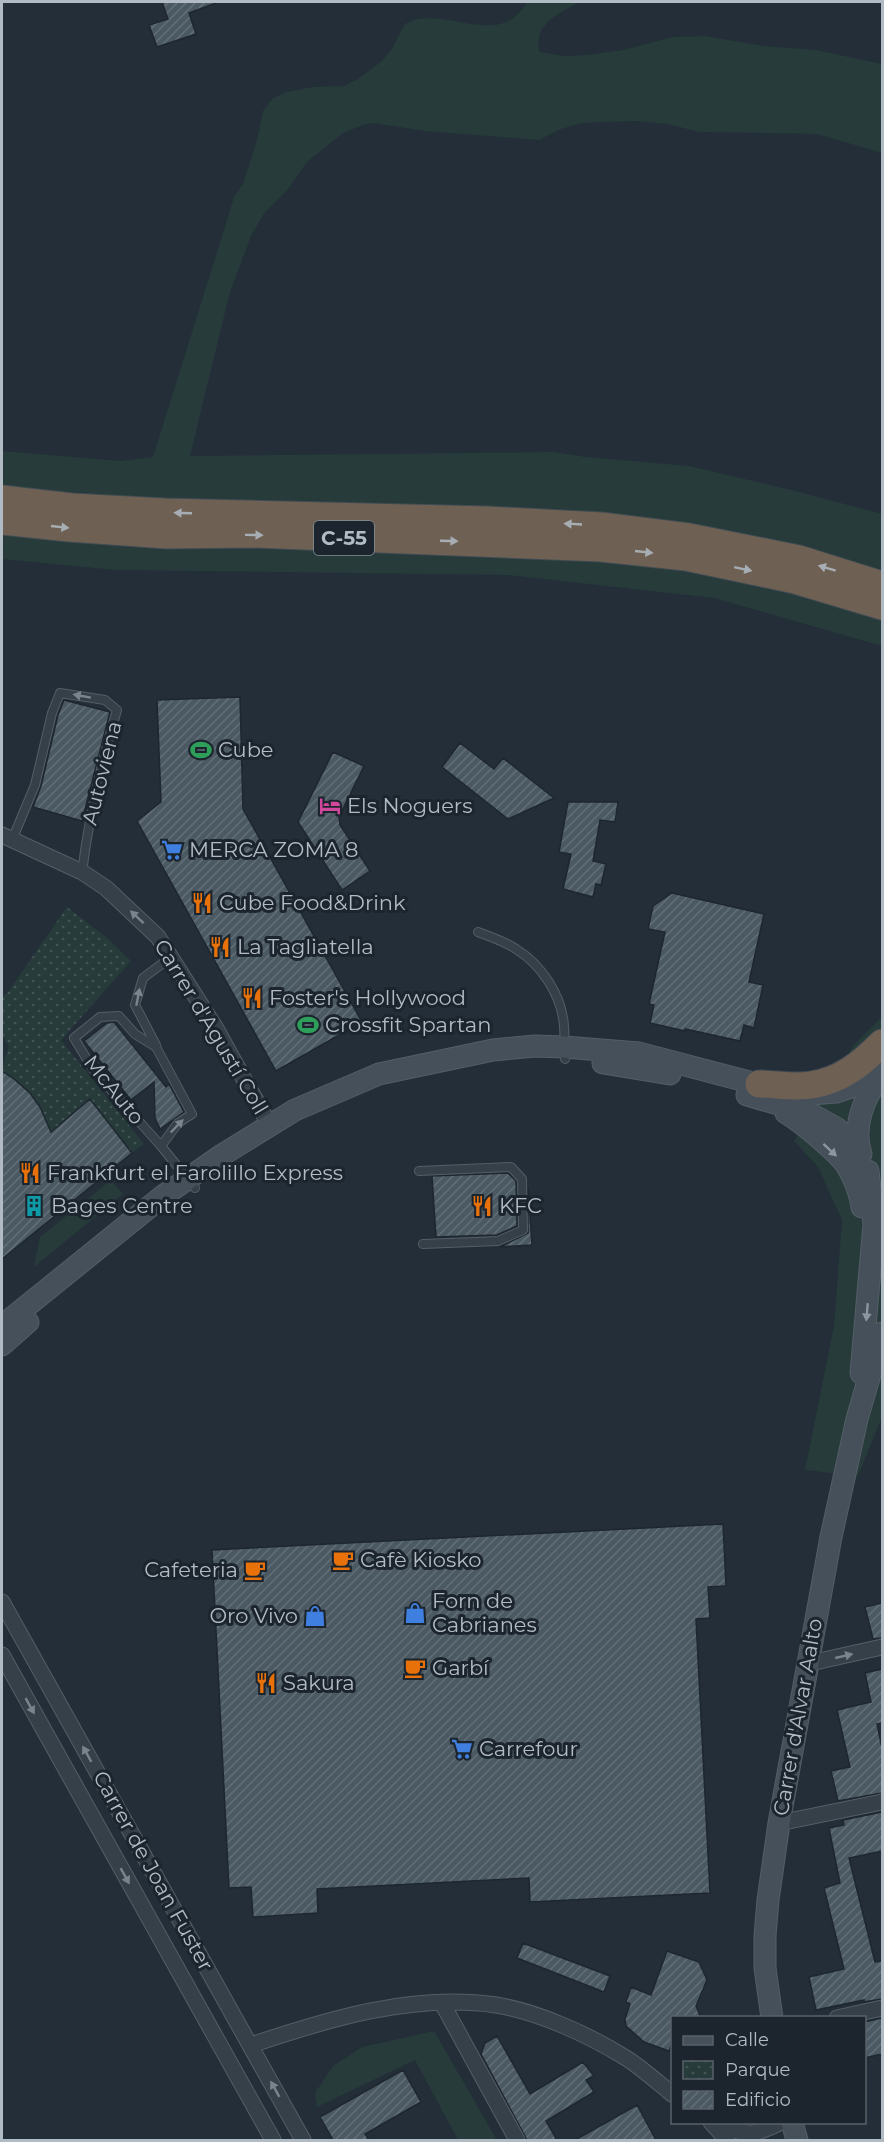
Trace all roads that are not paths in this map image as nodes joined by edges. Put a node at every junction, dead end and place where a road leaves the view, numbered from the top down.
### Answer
1 (2, 499) edge
2 (2, 521) edge
3 (882, 585) edge
4 (882, 606) edge
5 (7, 838) edge
6 (82, 872) junction
7 (478, 932) dead end
8 (171, 957) junction
9 (882, 1043) edge
10 (156, 1047) junction
11 (565, 1053) junction
12 (881, 1076) edge
13 (763, 1093) junction
14 (269, 1124) junction
15 (161, 1146) junction
16 (858, 1147) junction
17 (419, 1172) dead end
18 (875, 1177) edge
19 (191, 1183) junction
20 (423, 1244) dead end
21 (872, 1254) junction
22 (2, 1326) edge
23 (882, 1333) edge
24 (2, 1345) edge
25 (882, 1367) edge
26 (857, 1419) junction
27 (2, 1602) edge
28 (882, 1647) edge
29 (2, 1654) edge
30 (806, 1665) junction
31 (882, 1802) edge
32 (779, 1823) junction
33 (768, 1996) junction
34 (442, 2003) junction
35 (882, 2008) edge
36 (763, 2016) edge
37 (772, 2016) edge
38 (846, 2016) edge
39 (251, 2046) junction
40 (637, 2066) junction
41 (671, 2079) edge
42 (671, 2093) edge
43 (715, 2124) edge
44 (718, 2124) edge
45 (776, 2124) edge
46 (793, 2124) edge
47 (273, 2140) edge
48 (303, 2140) edge
49 (517, 2140) edge
50 (727, 2140) edge
51 (797, 2140) edge

3 -> 1 highway, C-55
2 -> 4 highway, C-55
5 - 6 street, Carrer d'Agustí Coll
6 -> 5 lane, Autoviena
8 -> 6 street, Carrer d'Agustí Coll
7 - 11 lane
10 -> 8 lane
8 - 14 street, Carrer d'Agustí Coll
9 - 13 highway
15 -> 10 lane, McAuto
10 - 15 lane, McAuto
11 - 13 street
11 - 14 street
11 - 19 street
12 - 13 street
12 - 16 street
13 - 16 street
13 -> 21 street
14 - 19 street
15 - 19 lane, McAuto
16 - 18 street, Carrer d'Alvar Aalto
17 - 20 lane
18 - 21 street, Carrer d'Alvar Aalto
19 - 22 street
19 - 24 street
21 -> 26 street, Carrer d'Alvar Aalto
23 - 26 street, Carrer d'Alvar Aalto
25 - 26 street, Carrer d'Alvar Aalto
26 - 30 street, Carrer d'Alvar Aalto
39 -> 27 street, Carrer de Joan Fuster
30 -> 28 street
29 -> 47 street, Carrer de Joan Fuster
30 - 32 street, Carrer d'Alvar Aalto
31 - 32 street
32 - 33 street, Carrer d'Alvar Aalto
33 - 36 street
33 - 37 street, Carrer d'Alvar Aalto
34 - 39 street
34 - 40 street
34 - 49 street
35 - 38 street
48 -> 39 street, Carrer de Joan Fuster
40 - 41 street
40 - 42 street
43 - 50 street
44 - 45 street
46 - 51 street

